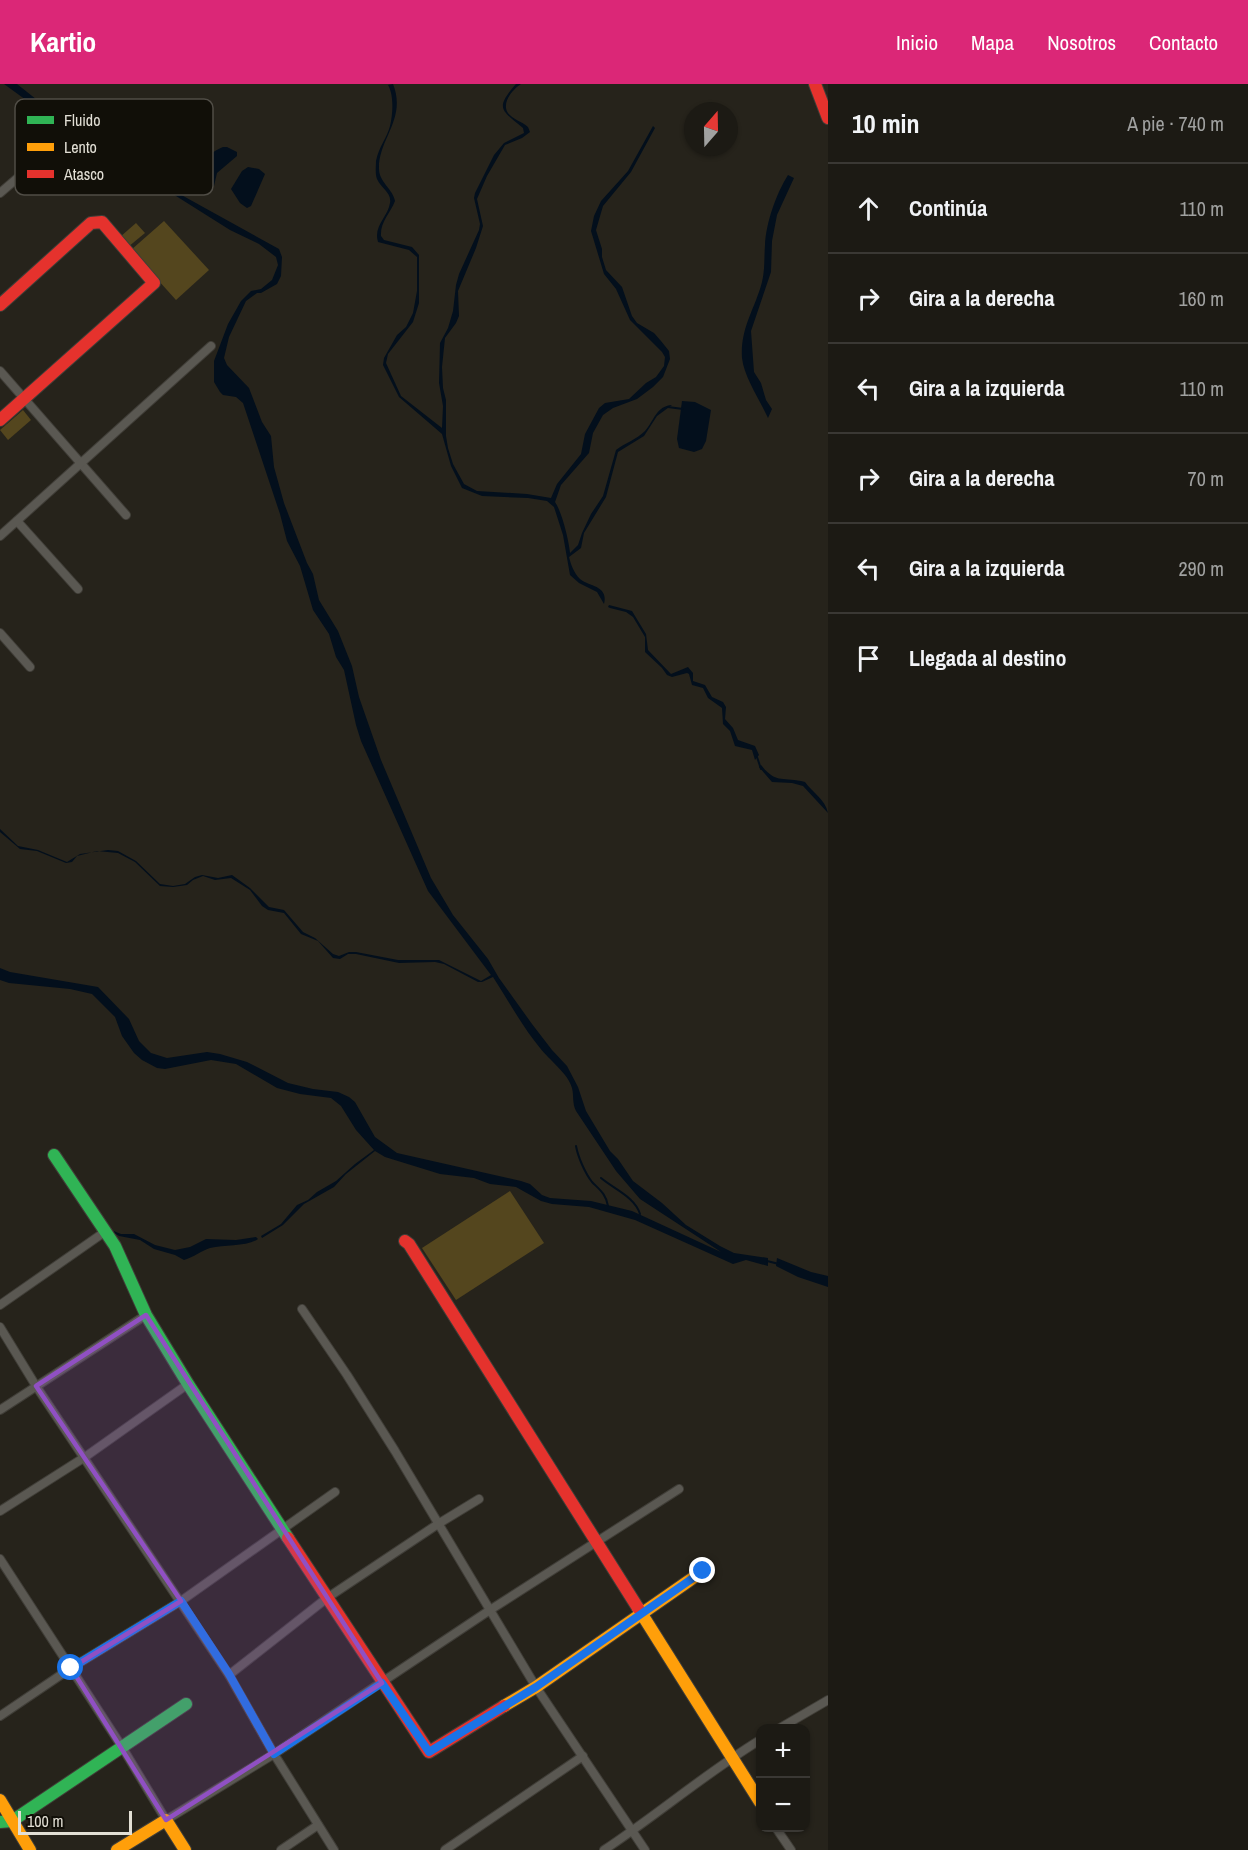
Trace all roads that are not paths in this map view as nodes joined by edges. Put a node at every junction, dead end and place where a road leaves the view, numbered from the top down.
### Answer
1 (814, 84) edge
2 (828, 118) edge
3 (15, 180) edge
4 (0, 193) edge
5 (0, 305) edge
6 (211, 346) dead end
7 (0, 371) edge
8 (24, 398) junction
9 (0, 420) edge
10 (81, 464) junction
11 (126, 515) dead end
12 (17, 521) junction
13 (0, 536) edge
14 (78, 589) dead end
15 (0, 633) edge
16 (30, 667) dead end
17 (54, 1155) dead end
18 (106, 1231) junction
19 (405, 1241) dead end
20 (0, 1305) edge
21 (302, 1309) dead end
22 (146, 1315) junction
23 (0, 1327) edge
24 (188, 1384) junction
25 (36, 1386) junction
26 (0, 1410) edge
27 (85, 1457) junction
28 (679, 1489) dead end
29 (335, 1492) dead end
30 (479, 1499) dead end
31 (0, 1510) edge
32 (438, 1524) junction
33 (283, 1528) junction
34 (597, 1542) junction
35 (0, 1559) edge
36 (703, 1571) dead end
37 (327, 1598) junction
38 (181, 1601) junction
39 (490, 1610) junction
40 (643, 1614) junction
41 (71, 1668) junction
42 (229, 1674) junction
43 (382, 1683) junction
44 (536, 1687) junction
45 (828, 1700) edge
46 (186, 1704) dead end
47 (0, 1716) edge
48 (787, 1724) edge
49 (756, 1742) edge
50 (122, 1747) junction
51 (274, 1754) junction
52 (583, 1756) junction
53 (732, 1757) junction
54 (756, 1796) edge
55 (0, 1800) edge
56 (166, 1820) junction
57 (6, 1822) edge
58 (318, 1825) junction
59 (633, 1831) junction
60 (779, 1832) edge
61 (30, 1850) edge
62 (117, 1850) edge
63 (185, 1850) edge
64 (281, 1850) edge
65 (334, 1850) edge
66 (445, 1850) edge
67 (604, 1850) edge
68 (645, 1850) edge
69 (790, 1850) edge

1 - 2 street
3 - 4 street
5 - 8 street
6 - 10 street
7 - 8 street
8 - 9 street
8 - 10 street
10 - 11 street
10 - 12 street
12 - 13 street
12 - 14 street
15 - 16 street
17 - 18 street
18 - 20 street
18 - 22 street
19 - 34 street
21 - 32 street
22 - 24 street
22 - 25 street
23 - 25 street
24 - 27 street
24 - 33 street
25 - 26 street
25 - 27 street
27 - 31 street
27 - 38 street
28 - 34 street
29 - 33 street
30 - 32 street
32 - 37 street
32 - 39 street
33 - 37 street
33 - 38 street
34 - 39 street
34 - 40 street
35 - 41 street
36 - 40 street
37 - 42 street
37 - 43 street
38 - 41 street
38 - 42 street
39 - 43 street
39 - 44 street
40 - 44 street
40 - 53 street
41 - 47 street
41 - 50 street
42 - 51 street
43 - 44 street
43 - 51 street
44 - 52 street
45 - 48 street
46 - 50 street
49 - 53 street
50 - 56 street
50 - 57 street
51 - 56 street
51 - 58 street
52 - 59 street
52 - 66 street
53 - 54 street
53 - 59 street
55 - 57 street
56 - 62 street
56 - 63 street
57 - 61 street
58 - 64 street
58 - 65 street
59 - 67 street
59 - 68 street
60 - 69 street

